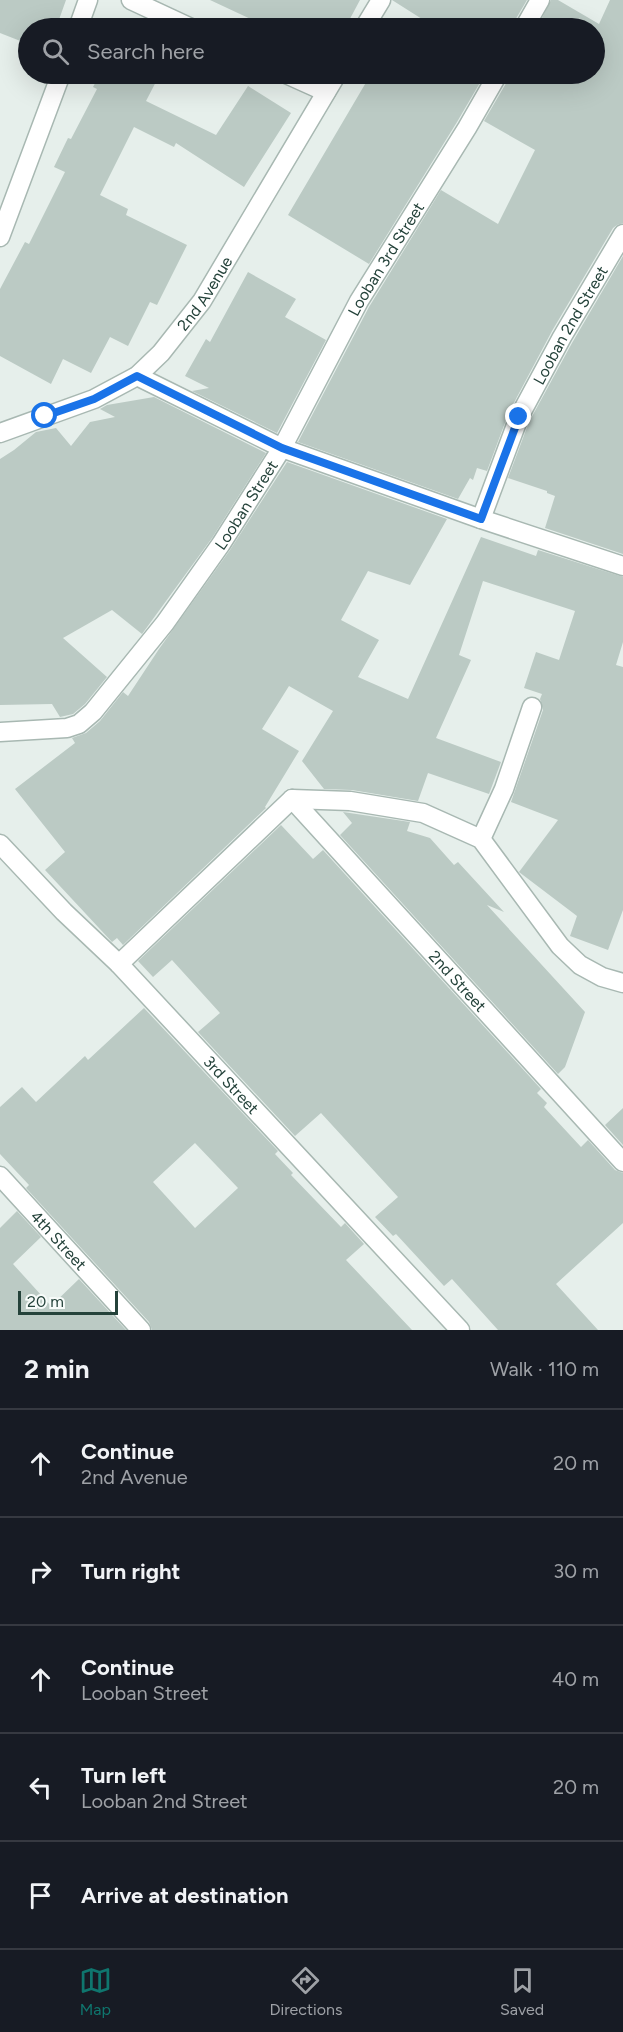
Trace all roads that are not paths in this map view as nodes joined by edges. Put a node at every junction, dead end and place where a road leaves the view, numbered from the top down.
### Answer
1 (88, 0) edge
2 (131, 0) edge
3 (381, 0) edge
4 (540, 0) edge
5 (82, 18) edge
6 (170, 18) edge
7 (370, 18) edge
8 (530, 18) edge
9 (57, 84) edge
10 (308, 84) edge
11 (331, 84) edge
12 (492, 84) edge
13 (326, 92) junction
14 (623, 234) edge
15 (0, 237) edge
16 (137, 376) junction
17 (0, 433) edge
18 (282, 448) junction
19 (481, 519) junction
20 (623, 566) edge
21 (532, 707) dead end
22 (0, 732) edge
23 (292, 799) junction
24 (481, 839) junction
25 (0, 844) edge
26 (119, 964) junction
27 (623, 983) edge
28 (623, 1162) edge
29 (0, 1176) edge
30 (141, 1330) edge
31 (460, 1330) edge

1 - 5 street
2 - 6 street
3 - 7 street
4 - 8 street
9 - 15 street
10 - 13 street
11 - 13 street, 2nd Avenue
12 - 18 street, Looban 3rd Street
13 - 16 street, 2nd Avenue
14 - 19 street, Looban 2nd Street
16 - 17 street, 2nd Avenue
16 - 18 street
18 - 19 street, Looban Street
18 - 22 street, Looban Street
19 - 20 street, Looban Street
21 - 24 street
23 - 24 street
23 - 26 street
23 - 28 street, 2nd Street
24 - 27 street
25 - 26 street, 3rd Street
26 - 31 street, 3rd Street
29 - 30 street, 4th Street

